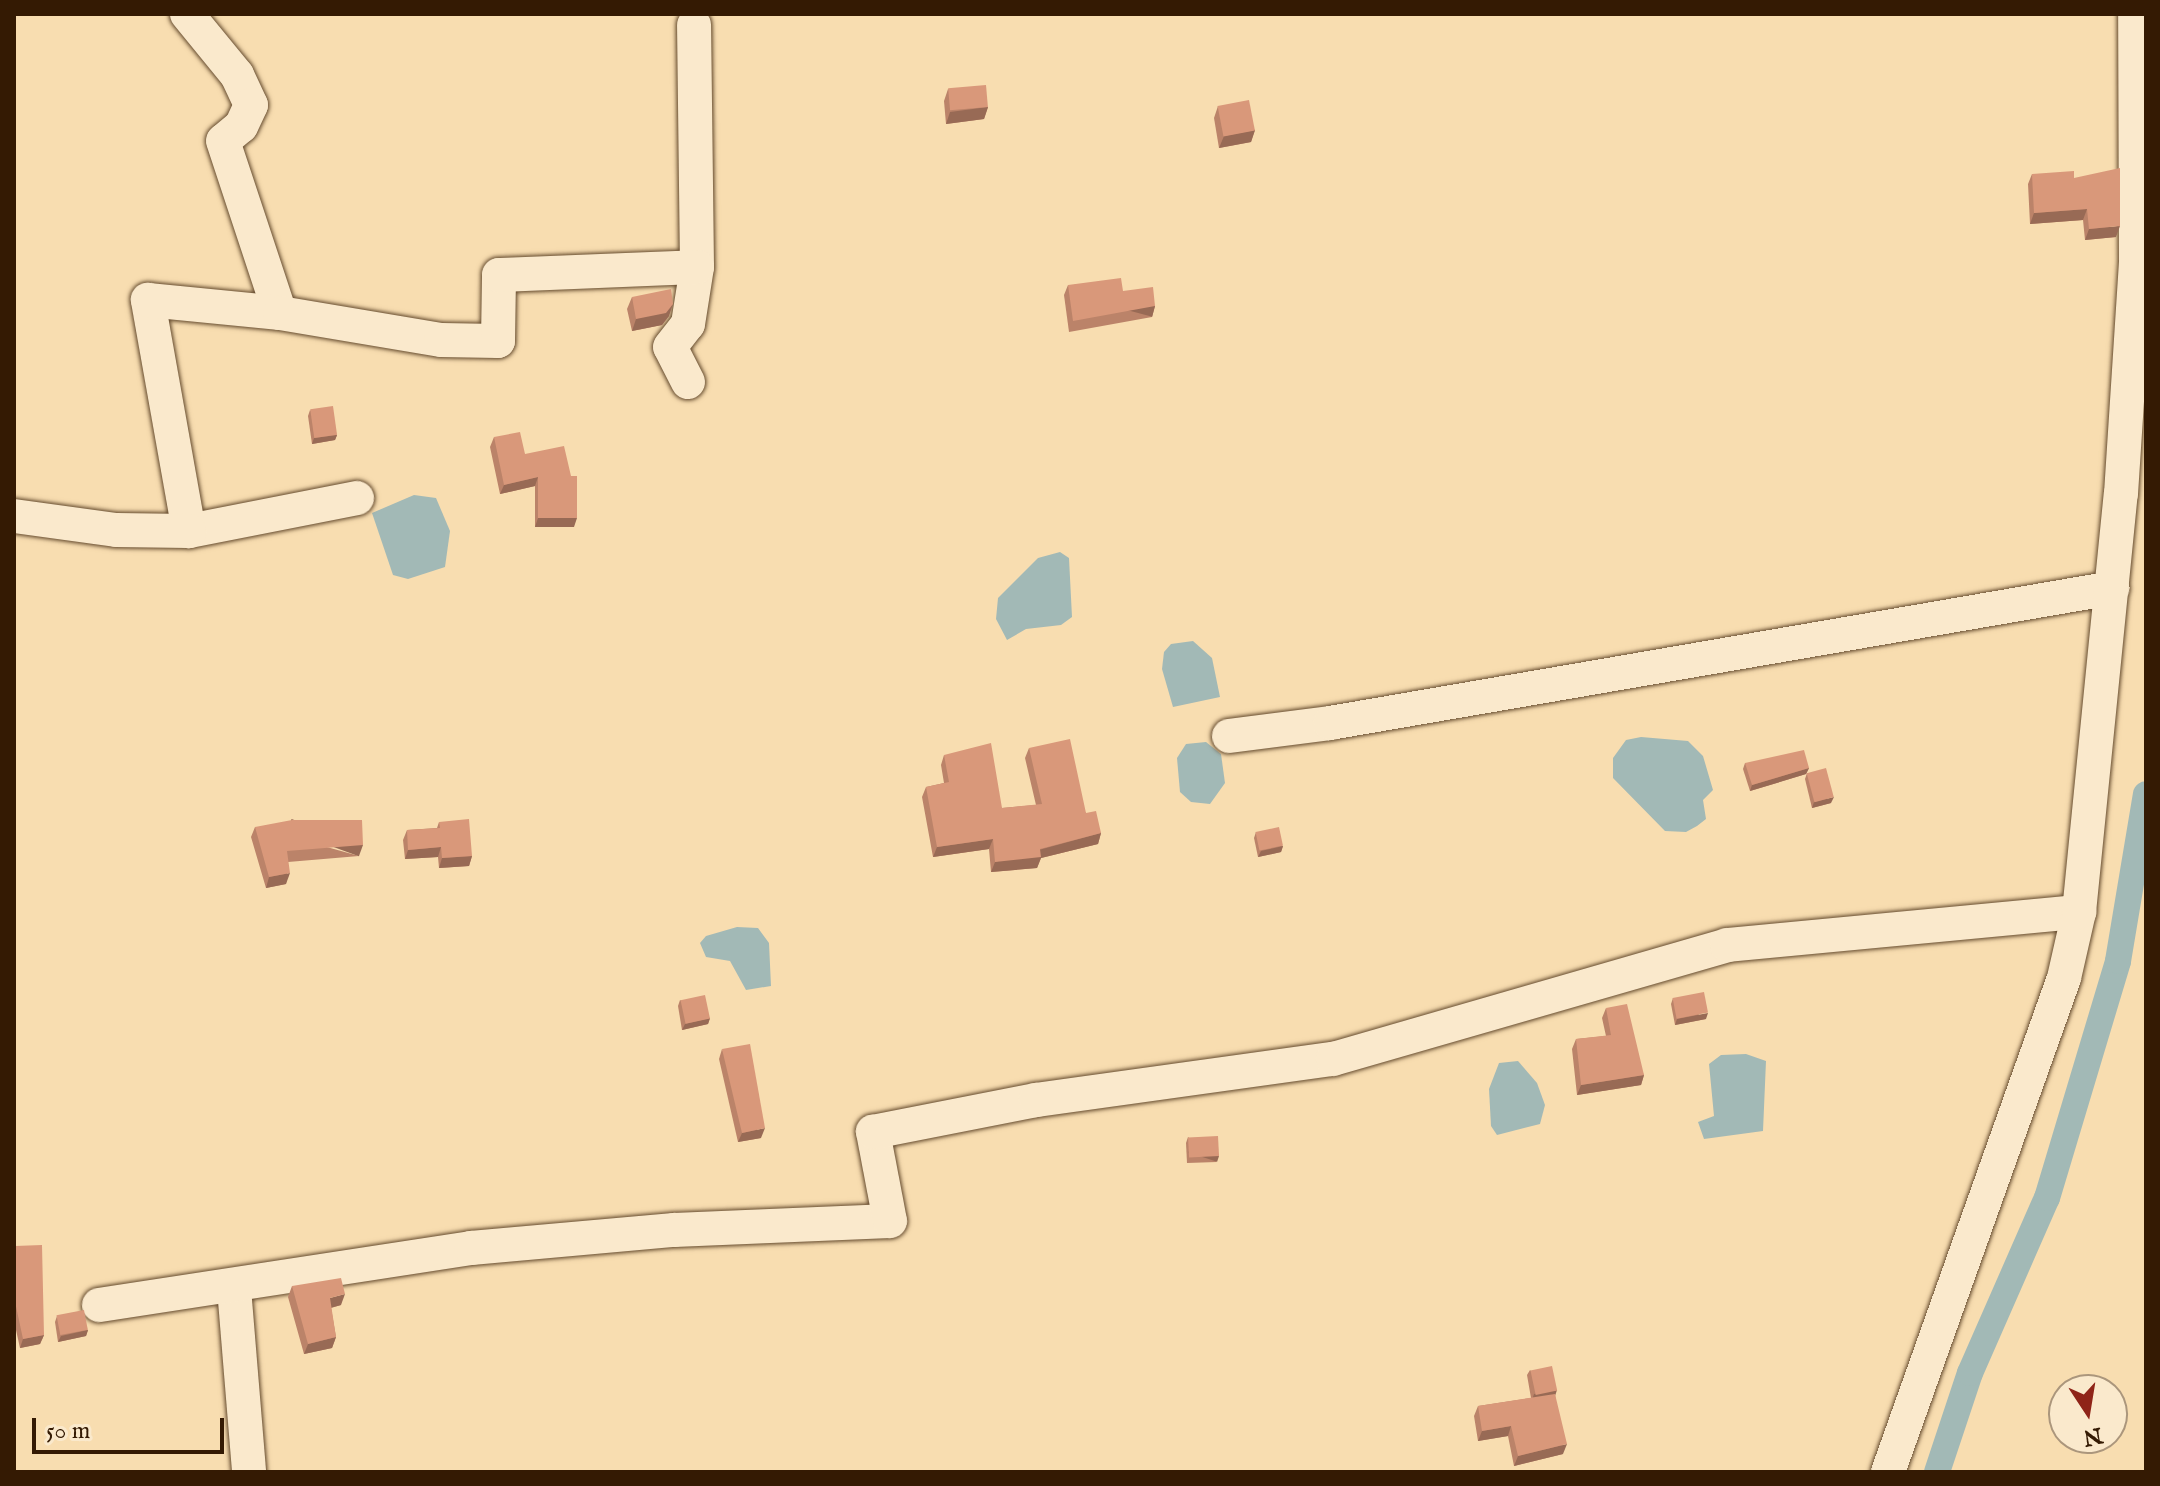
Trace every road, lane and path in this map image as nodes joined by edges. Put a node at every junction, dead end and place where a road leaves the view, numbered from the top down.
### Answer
1 (187, 14) edge
2 (2135, 14) edge
3 (694, 25) dead end
4 (697, 267) junction
5 (280, 313) junction
6 (688, 382) dead end
7 (357, 498) dead end
8 (14, 516) edge
9 (189, 531) junction
10 (2112, 588) junction
11 (1229, 736) dead end
12 (2079, 912) junction
13 (234, 1288) junction
14 (99, 1305) dead end
15 (249, 1472) edge
16 (1888, 1472) edge

1 - 5 street
2 - 10 street
3 - 4 street
4 - 5 street
4 - 6 street
5 - 9 street
7 - 9 street
8 - 9 street
10 - 11 street
10 - 12 street
12 - 13 street
12 - 16 street
13 - 14 street
13 - 15 street

